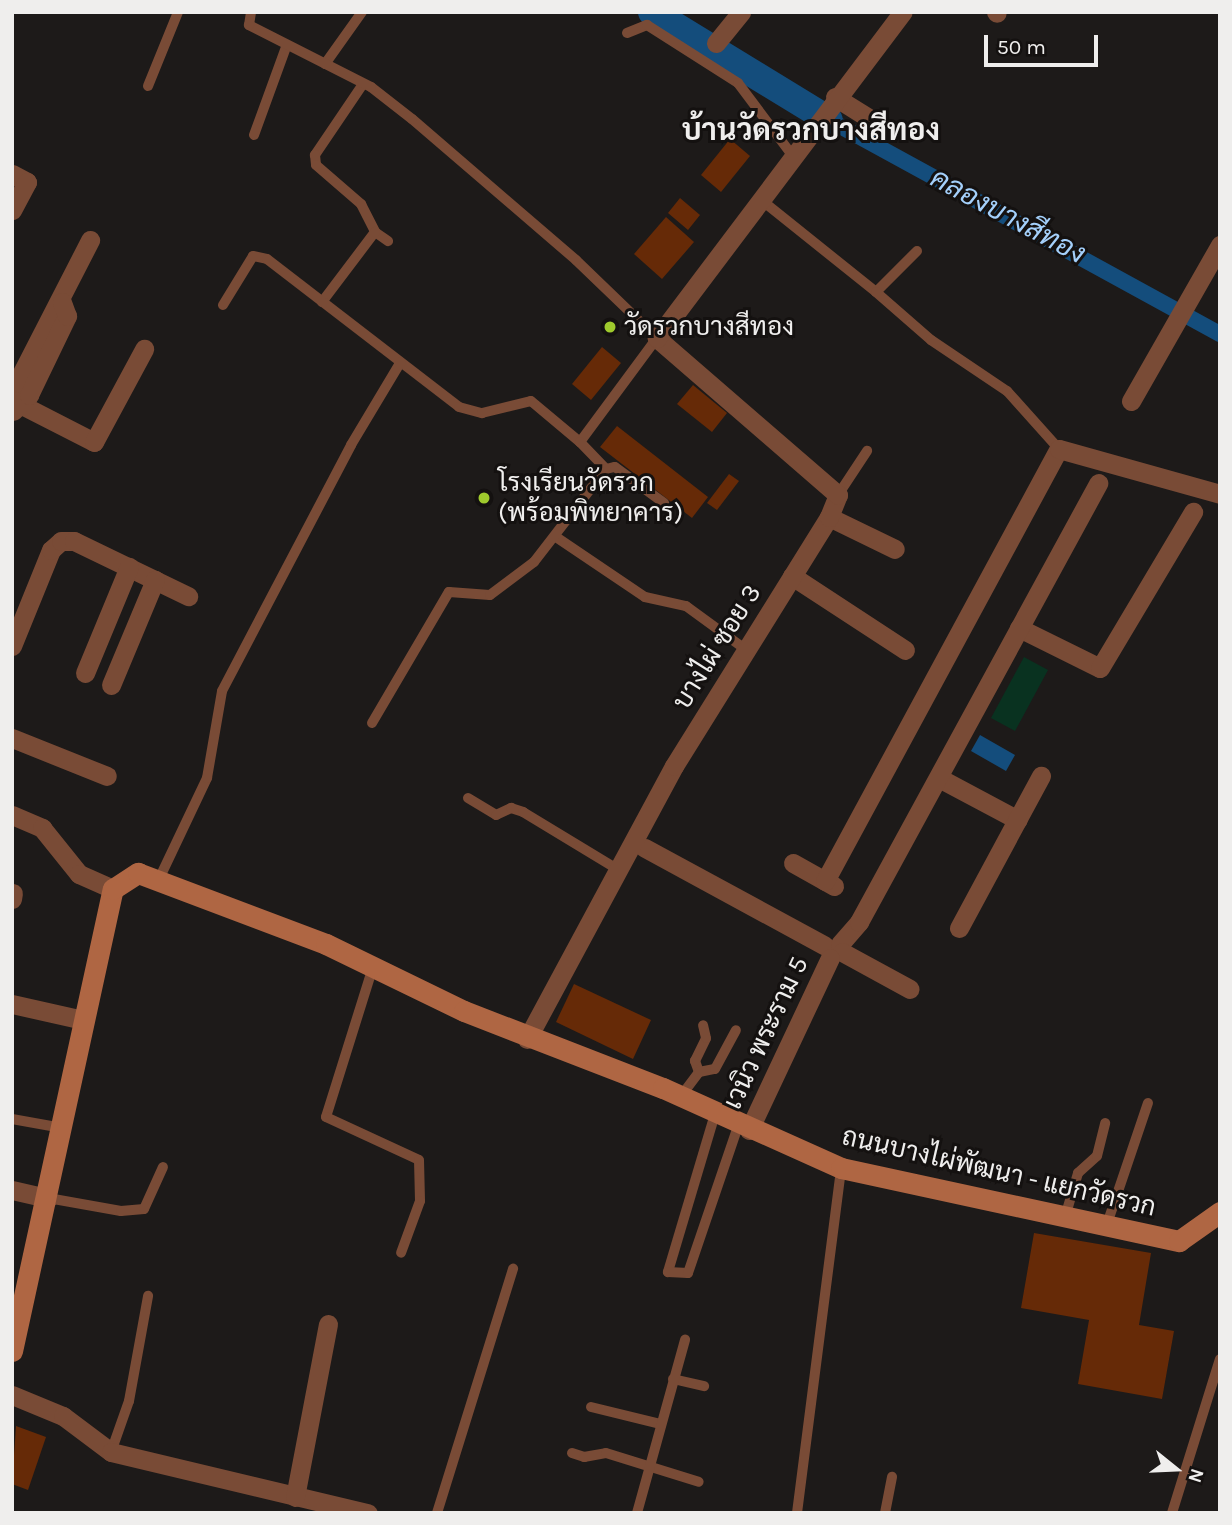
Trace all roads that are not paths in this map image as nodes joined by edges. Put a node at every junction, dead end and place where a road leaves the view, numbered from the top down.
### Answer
1 (178, 12) edge
2 (251, 12) edge
3 (362, 12) edge
4 (741, 12) edge
5 (903, 12) edge
6 (627, 33) dead end
7 (716, 43) dead end
8 (286, 47) junction
9 (325, 64) junction
10 (363, 84) junction
11 (148, 86) dead end
12 (833, 100) junction
13 (867, 117) dead end
14 (254, 135) dead end
15 (792, 155) junction
16 (12, 174) edge
17 (760, 199) junction
18 (12, 210) edge
19 (375, 232) junction
20 (90, 240) dead end
21 (388, 241) dead end
22 (1220, 245) edge
23 (917, 251) dead end
24 (876, 292) junction
25 (322, 302) junction
26 (223, 305) dead end
27 (657, 338) junction
28 (144, 349) dead end
29 (400, 363) junction
30 (1131, 401) dead end
31 (15, 402) edge
32 (580, 442) junction
33 (1059, 449) junction
34 (867, 451) dead end
35 (606, 470) junction
36 (1098, 483) dead end
37 (1220, 494) edge
38 (838, 495) junction
39 (664, 503) dead end
40 (1193, 512) dead end
41 (829, 517) junction
42 (556, 537) junction
43 (895, 549) dead end
44 (129, 567) junction
45 (792, 576) junction
46 (155, 580) junction
47 (188, 596) dead end
48 (1019, 628) junction
49 (12, 646) edge
50 (745, 649) junction
51 (905, 650) dead end
52 (85, 673) dead end
53 (111, 685) dead end
54 (373, 723) dead end
55 (12, 738) edge
56 (107, 776) dead end
57 (1041, 776) dead end
58 (939, 778) junction
59 (468, 798) dead end
60 (12, 815) edge
61 (1018, 820) junction
62 (645, 848) dead end
63 (793, 863) dead end
64 (617, 869) junction
65 (160, 877) junction
66 (113, 889) junction
67 (959, 928) dead end
68 (834, 950) junction
69 (373, 967) junction
70 (910, 989) dead end
71 (12, 1004) edge
72 (83, 1020) junction
73 (703, 1025) dead end
74 (736, 1030) dead end
75 (527, 1039) junction
76 (699, 1072) junction
77 (680, 1097) junction
78 (1148, 1103) dead end
79 (715, 1114) junction
80 (12, 1119) edge
81 (1105, 1123) dead end
82 (61, 1128) junction
83 (743, 1128) junction
84 (163, 1167) dead end
85 (841, 1168) junction
86 (12, 1190) edge
87 (48, 1198) junction
88 (1220, 1212) edge
89 (1064, 1220) junction
90 (1106, 1228) junction
91 (401, 1253) dead end
92 (513, 1269) dead end
93 (148, 1296) dead end
94 (328, 1324) dead end
95 (685, 1340) dead end
96 (12, 1351) edge
97 (1220, 1359) edge
98 (673, 1379) junction
99 (704, 1387) dead end
100 (12, 1395) edge
101 (591, 1406) dead end
102 (661, 1424) junction
103 (111, 1451) junction
104 (572, 1453) dead end
105 (649, 1468) junction
106 (892, 1477) dead end
107 (699, 1482) dead end
108 (295, 1497) junction
109 (368, 1513) edge
110 (437, 1513) edge
111 (636, 1513) edge
112 (797, 1513) edge
113 (885, 1513) edge
114 (1172, 1513) edge

1 - 11 lane
2 - 8 lane
3 - 9 lane
4 - 7 street
5 - 12 street
6 - 15 lane
8 - 9 lane
8 - 14 lane
9 - 10 lane
10 - 19 lane
10 - 27 lane
12 - 13 street
12 - 15 street
15 - 17 street
16 - 18 street
17 - 24 lane
17 - 27 street
19 - 21 lane
19 - 25 lane
20 - 31 street
22 - 30 street
23 - 24 lane
24 - 33 lane
25 - 26 lane
25 - 29 lane
27 - 32 lane
27 - 38 street
28 - 31 street
29 - 32 lane
29 - 65 lane
32 - 35 lane
33 - 37 street
33 - 63 street
34 - 38 lane
35 - 39 lane
35 - 42 lane
36 - 48 street, เวนิว พระราม 5
38 - 41 street, บางไผ่ ซอย 3
40 - 48 street
41 - 43 street
41 - 45 street, บางไผ่ ซอย 3
42 - 50 lane
42 - 54 lane
44 - 46 street
44 - 49 street
44 - 52 street
45 - 50 street, บางไผ่ ซอย 3
45 - 51 street
46 - 47 street
46 - 53 street
48 - 58 street, เวนิว พระราม 5
50 - 64 street, บางไผ่ ซอย 3
55 - 56 street
57 - 61 street
58 - 61 street
58 - 68 street, เวนิว พระราม 5
59 - 64 lane
60 - 66 street
61 - 67 street
62 - 68 street
64 - 75 street, บางไผ่ ซอย 3
65 - 66 street
65 - 69 street, ถนนบางไผ่พัฒนา - แยกวัดรวก
66 - 72 street
68 - 70 street
68 - 83 street, เวนิว พระราม 5
69 - 75 street, ถนนบางไผ่พัฒนา - แยกวัดรวก
69 - 91 lane
71 - 72 street
72 - 82 street
73 - 76 lane
74 - 76 lane
75 - 77 street, ถนนบางไผ่พัฒนา - แยกวัดรวก
76 - 77 lane
77 - 79 street, ถนนบางไผ่พัฒนา - แยกวัดรวก
78 - 90 lane
79 - 83 street, ถนนบางไผ่พัฒนา - แยกวัดรวก
79 - 83 lane
80 - 82 lane
81 - 89 lane
82 - 87 street
83 - 85 street, ถนนบางไผ่พัฒนา - แยกวัดรวก
84 - 87 lane
85 - 89 street, ถนนบางไผ่พัฒนา - แยกวัดรวก
85 - 112 lane
86 - 87 street
87 - 96 street
88 - 90 street, ถนนบางไผ่พัฒนา - แยกวัดรวก
89 - 90 street, ถนนบางไผ่พัฒนา - แยกวัดรวก
92 - 110 lane
93 - 103 lane
94 - 108 street
95 - 98 lane
97 - 114 lane
98 - 99 lane
98 - 102 lane
100 - 103 street
101 - 102 lane
102 - 105 lane
103 - 108 street
104 - 105 lane
105 - 107 lane
105 - 111 lane
106 - 113 lane
108 - 109 street

